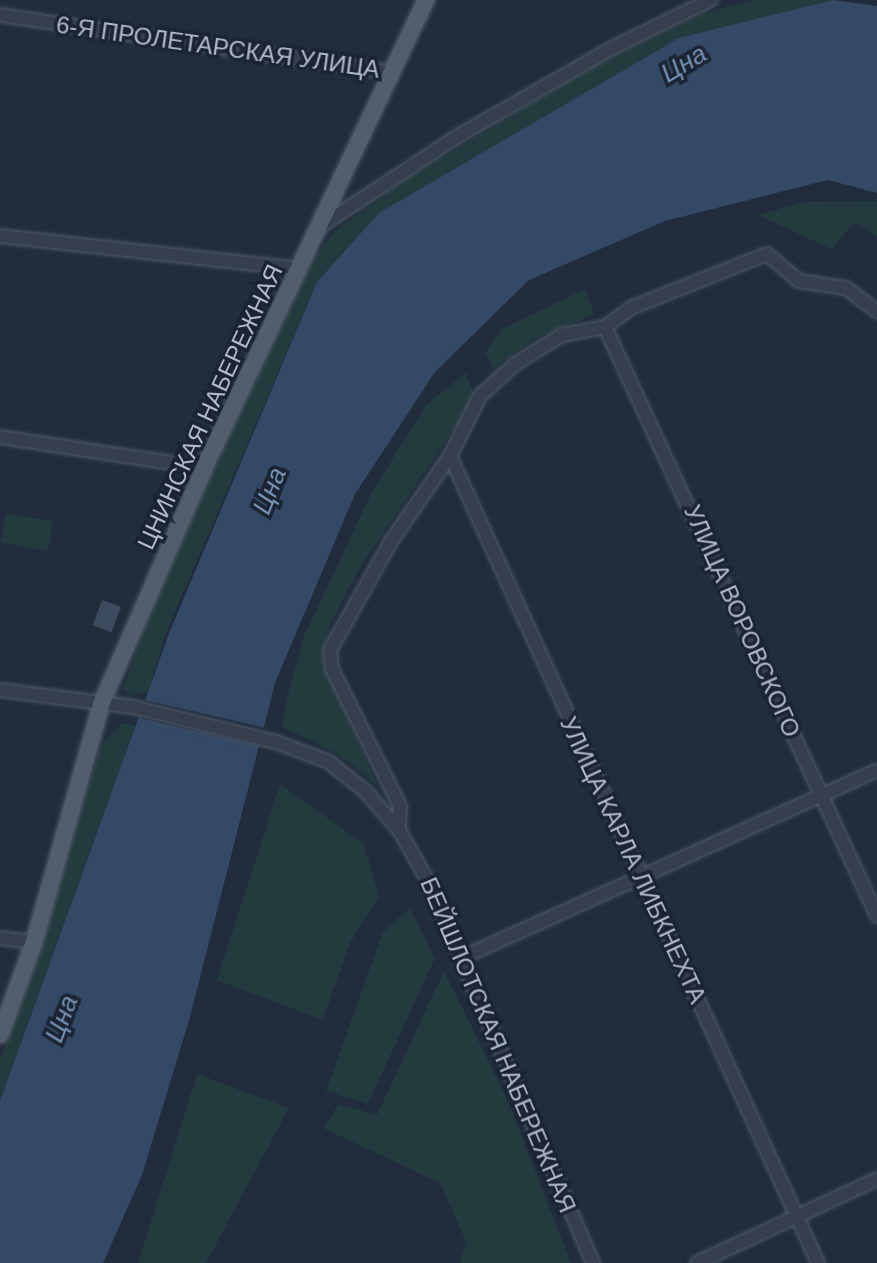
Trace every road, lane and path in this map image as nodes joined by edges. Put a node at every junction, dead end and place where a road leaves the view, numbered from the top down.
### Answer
1 (426, 0) edge
2 (711, 0) edge
3 (0, 15) edge
4 (394, 73) junction
5 (324, 224) junction
6 (0, 236) edge
7 (298, 269) junction
8 (877, 311) edge
9 (605, 327) junction
10 (0, 437) edge
11 (450, 456) junction
12 (204, 468) junction
13 (0, 690) edge
14 (102, 702) junction
15 (877, 769) edge
16 (819, 793) junction
17 (399, 830) junction
18 (639, 877) junction
19 (877, 916) edge
20 (0, 938) edge
21 (34, 942) junction
22 (459, 959) junction
23 (0, 1035) edge
24 (877, 1179) edge
25 (799, 1216) junction
26 (593, 1263) edge
27 (697, 1263) edge
28 (818, 1263) edge

1 - 4 main road
2 - 5 street, ЦНИНСКАЯ НАБЕРЕЖНАЯ
3 - 4 street, 6-Я ПРОЛЕТАРСКАЯ УЛИЦА
4 - 5 main road
5 - 7 main road, ЦНИНСКАЯ НАБЕРЕЖНАЯ
6 - 7 street
7 - 12 main road, ЦНИНСКАЯ НАБЕРЕЖНАЯ
8 - 9 street, БЕЙШЛОТСКАЯ НАБЕРЕЖНАЯ
9 - 11 street, БЕЙШЛОТСКАЯ НАБЕРЕЖНАЯ
9 - 16 street, УЛИЦА ВОРОВСКОГО
10 - 12 street
11 - 17 street, БЕЙШЛОТСКАЯ НАБЕРЕЖНАЯ
11 - 18 street, УЛИЦА КАРЛА ЛИБКНЕХТА
12 - 14 main road, ЦНИНСКАЯ НАБЕРЕЖНАЯ
13 - 14 street, БЕЙШЛОТСКАЯ НАБЕРЕЖНАЯ
14 - 17 street, БЕЙШЛОТСКАЯ НАБЕРЕЖНАЯ
14 - 21 main road, ЦНИНСКАЯ НАБЕРЕЖНАЯ
15 - 16 street
16 - 18 street
16 - 19 street, УЛИЦА ВОРОВСКОГО
17 - 22 street, БЕЙШЛОТСКАЯ НАБЕРЕЖНАЯ
18 - 22 street
18 - 25 street, УЛИЦА КАРЛА ЛИБКНЕХТА
20 - 21 street
21 - 23 main road, ЦНИНСКАЯ НАБЕРЕЖНАЯ
22 - 26 street, БЕЙШЛОТСКАЯ НАБЕРЕЖНАЯ
24 - 25 street
25 - 27 street
25 - 28 street, УЛИЦА КАРЛА ЛИБКНЕХТА

